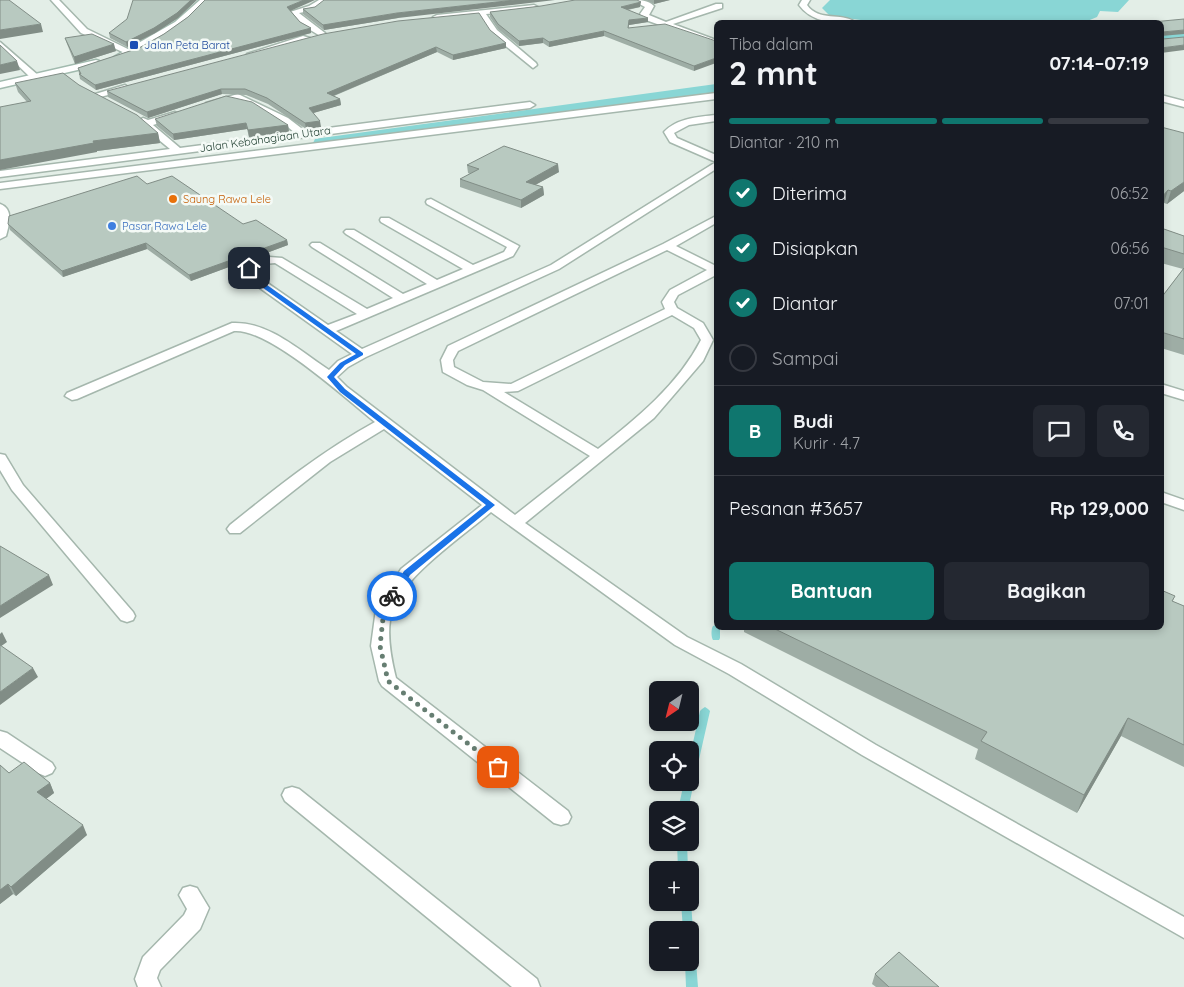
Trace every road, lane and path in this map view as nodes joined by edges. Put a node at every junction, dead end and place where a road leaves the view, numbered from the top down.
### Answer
1 (54, 0) edge
2 (204, 0) edge
3 (324, 0) edge
4 (636, 0) edge
5 (806, 0) edge
6 (719, 6) dead end
7 (542, 7) edge
8 (481, 12) junction
9 (426, 19) edge
10 (840, 20) edge
11 (667, 24) junction
12 (642, 27) edge
13 (331, 33) edge
14 (322, 34) junction
15 (714, 42) edge
16 (0, 44) edge
17 (130, 52) junction
18 (241, 57) edge
19 (533, 65) dead end
20 (61, 72) junction
21 (36, 78) junction
22 (70, 79) edge
23 (0, 85) edge
24 (133, 86) edge
25 (86, 90) edge
26 (96, 95) junction
27 (714, 96) edge
28 (1164, 99) edge
29 (109, 102) edge
30 (1184, 104) edge
31 (202, 106) edge
32 (530, 106) dead end
33 (186, 111) edge
34 (134, 116) edge
35 (714, 118) edge
36 (145, 124) junction
37 (302, 134) junction
38 (178, 151) junction
39 (714, 158) edge
40 (714, 166) edge
41 (0, 174) edge
42 (0, 186) edge
43 (431, 202) dead end
44 (0, 207) edge
45 (385, 220) dead end
46 (714, 220) edge
47 (350, 232) dead end
48 (0, 236) edge
49 (316, 244) dead end
50 (666, 246) junction
51 (714, 269) edge
52 (473, 270) junction
53 (714, 271) edge
54 (437, 285) junction
55 (403, 299) junction
56 (672, 310) junction
57 (366, 314) junction
58 (328, 330) junction
59 (361, 354) junction
60 (330, 377) junction
61 (489, 389) junction
62 (1164, 389) edge
63 (72, 396) dead end
64 (1184, 396) edge
65 (384, 423) junction
66 (599, 455) junction
67 (0, 458) edge
68 (1164, 497) edge
69 (1184, 504) edge
70 (491, 505) junction
71 (514, 523) junction
72 (235, 529) dead end
73 (127, 616) dead end
74 (1, 740) edge
75 (45, 768) dead end
76 (292, 795) dead end
77 (561, 816) dead end
78 (190, 895) dead end
79 (1184, 928) edge
80 (150, 987) edge
81 (529, 987) edge

1 - 17 street
2 - 17 street
3 - 14 street
4 - 11 street
5 - 10 street
6 - 11 street
7 - 8 street
8 - 9 street
8 - 19 street
11 - 12 street
11 - 15 street
13 - 14 street
14 - 18 street
16 - 21 street
17 - 20 street
20 - 21 street
20 - 22 street
21 - 23 street
24 - 26 street
25 - 26 street
26 - 29 street
27 - 42 street
28 - 30 street
31 - 37 street
32 - 37 street, Jalan Kebahagiaan Utara
33 - 36 street
34 - 36 street
35 - 39 street
36 - 38 street
37 - 38 street, Jalan Kebahagiaan Utara
38 - 41 street, Jalan Kebahagiaan Utara
40 - 59 street
43 - 52 street
44 - 48 street
45 - 52 street
46 - 50 street
47 - 54 street
49 - 55 street
50 - 51 street
50 - 61 street
52 - 54 street
53 - 56 street
54 - 55 street
55 - 57 street
56 - 61 street
56 - 66 street
57 - 58 street
57 - 58 street
58 - 59 street
59 - 60 street
60 - 63 street
60 - 65 street
61 - 66 street
62 - 64 street
65 - 70 street
65 - 72 street
66 - 71 street
67 - 73 street
68 - 69 street
70 - 71 street
70 - 77 street
71 - 79 street
74 - 75 street
76 - 81 street
78 - 80 street

